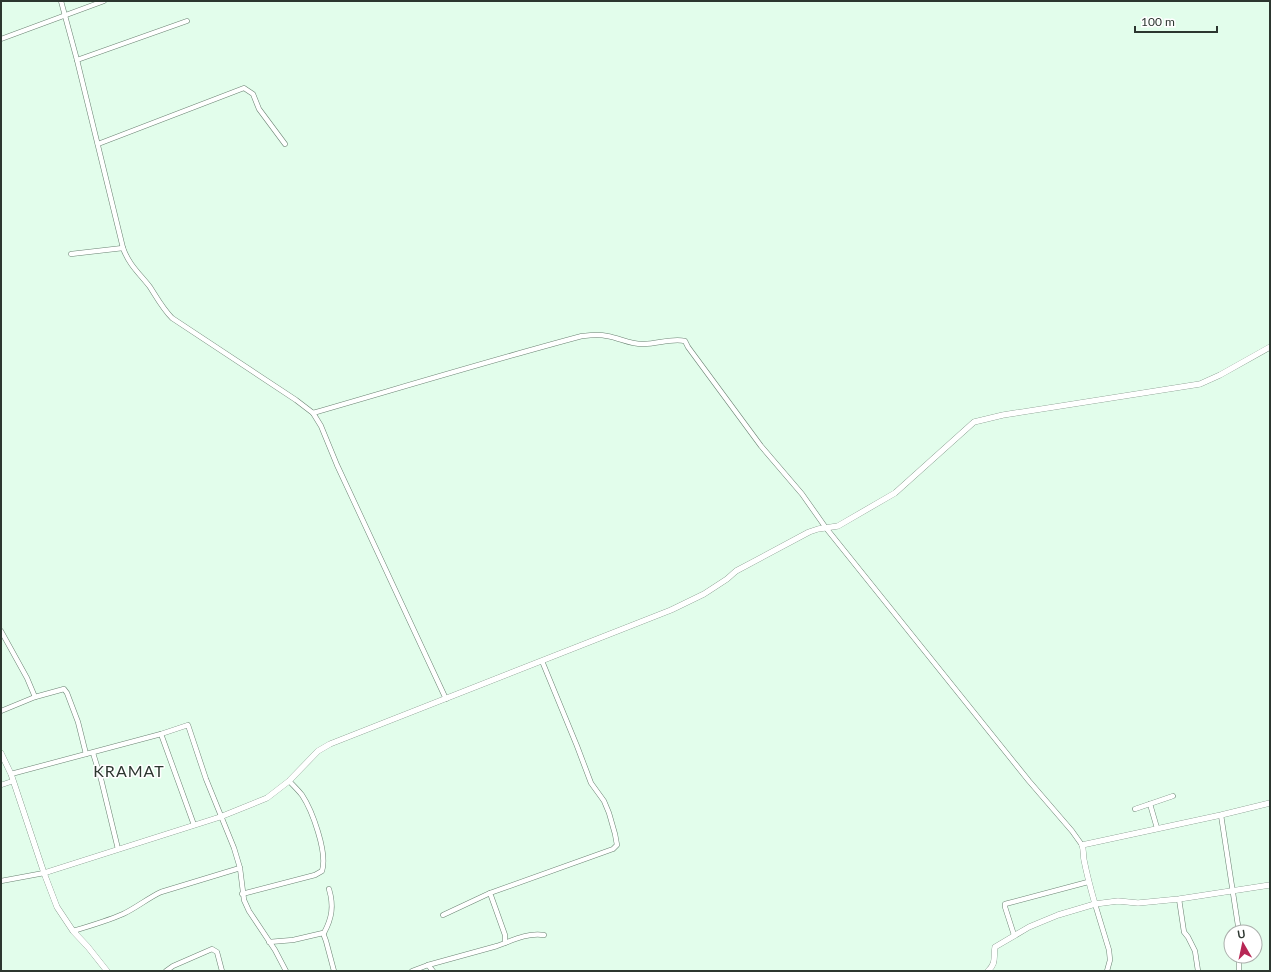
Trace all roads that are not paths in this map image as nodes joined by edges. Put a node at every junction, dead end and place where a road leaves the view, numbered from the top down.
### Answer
1 (61, 1) edge
2 (104, 1) edge
3 (65, 15) junction
4 (187, 21) dead end
5 (1, 39) edge
6 (77, 60) junction
7 (98, 144) junction
8 (285, 144) dead end
9 (123, 248) junction
10 (71, 254) dead end
11 (1270, 347) edge
12 (313, 413) junction
13 (826, 528) junction
14 (1, 631) edge
15 (542, 661) junction
16 (35, 697) junction
17 (446, 699) junction
18 (1, 711) edge
19 (161, 734) junction
20 (1, 753) edge
21 (93, 753) junction
22 (86, 754) junction
23 (3, 764) edge
24 (11, 774) junction
25 (13, 781) junction
26 (289, 781) junction
27 (1, 785) edge
28 (1172, 796) dead end
29 (1150, 804) junction
30 (1270, 804) edge
31 (1135, 809) dead end
32 (1221, 815) junction
33 (220, 817) junction
34 (194, 825) junction
35 (1157, 828) junction
36 (1082, 845) junction
37 (118, 849) junction
38 (240, 868) junction
39 (44, 873) junction
40 (1, 882) edge
41 (1088, 882) junction
42 (1270, 885) edge
43 (329, 889) dead end
44 (1233, 891) junction
45 (242, 894) junction
46 (490, 894) junction
47 (1179, 899) junction
48 (1095, 904) junction
49 (443, 915) dead end
50 (1238, 924) edge
51 (73, 931) junction
52 (324, 933) junction
53 (544, 935) dead end
54 (1014, 935) junction
55 (269, 942) junction
56 (504, 943) junction
57 (428, 965) junction
58 (107, 971) edge
59 (166, 971) edge
60 (222, 971) edge
61 (286, 971) edge
62 (334, 971) edge
63 (412, 971) edge
64 (433, 971) edge
65 (988, 971) edge
66 (1107, 971) edge
67 (1198, 971) edge

1 - 3 street
2 - 3 street
3 - 5 street
3 - 6 street
4 - 6 street
6 - 7 street
7 - 8 street
7 - 9 street
9 - 10 street
9 - 12 street
11 - 13 street
12 - 13 street
12 - 17 street
13 - 15 street
13 - 36 street
14 - 16 street
15 - 17 street
15 - 46 street
16 - 18 street
16 - 22 street
17 - 26 street
19 - 21 street
19 - 33 street
19 - 34 street
20 - 23 street
21 - 22 street
21 - 37 street
22 - 24 street
23 - 24 street
24 - 25 street
25 - 27 street
25 - 39 street
26 - 33 street
26 - 45 street
28 - 29 street
29 - 31 street
29 - 35 street
30 - 32 street
32 - 35 street
32 - 44 street
33 - 34 street
33 - 38 street
34 - 37 street
35 - 36 street
36 - 41 street
37 - 39 street
38 - 45 street
38 - 51 street
39 - 40 street
39 - 51 street
41 - 48 street
41 - 54 street
42 - 44 street
43 - 52 street
44 - 47 street
44 - 50 street
45 - 55 street
46 - 49 street
46 - 56 street
47 - 48 street
47 - 67 street
48 - 54 street
48 - 66 street
51 - 58 street
52 - 55 street
52 - 62 street
53 - 56 street
54 - 65 street
55 - 61 street
56 - 57 street
57 - 63 street
57 - 64 street
59 - 60 street

